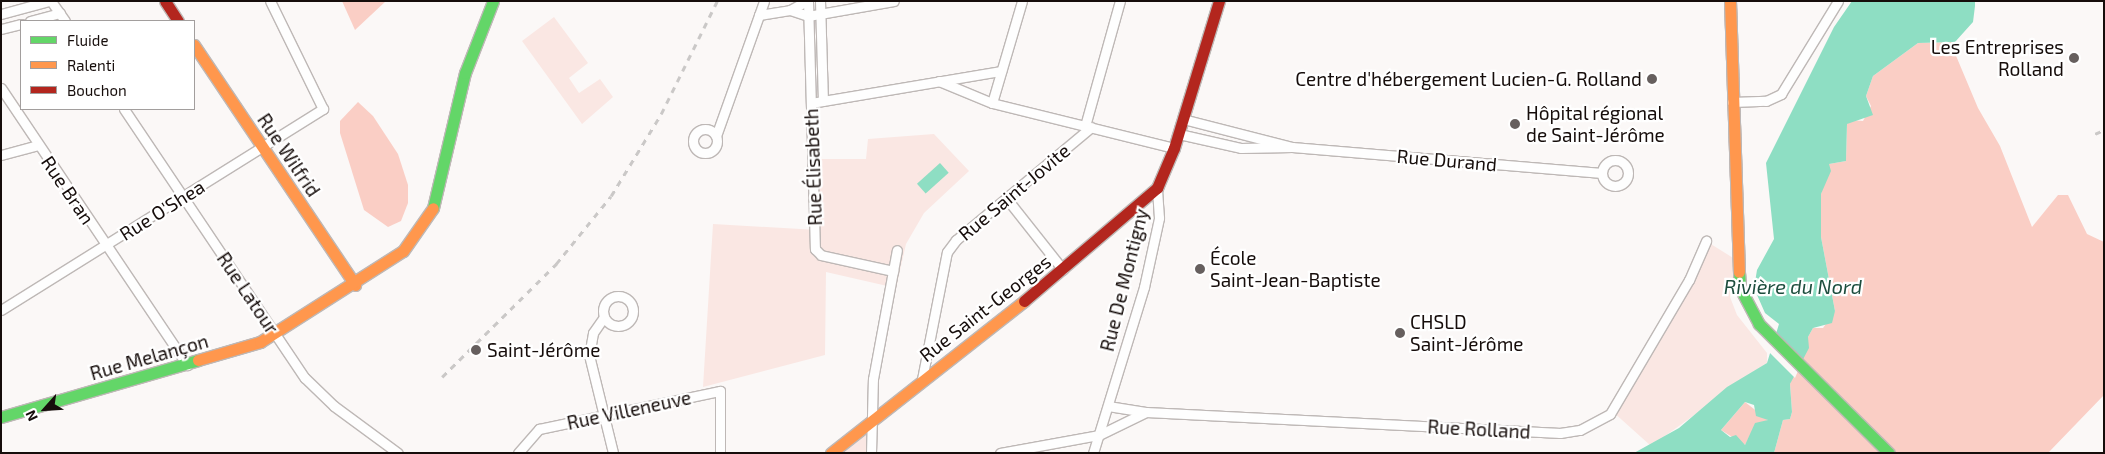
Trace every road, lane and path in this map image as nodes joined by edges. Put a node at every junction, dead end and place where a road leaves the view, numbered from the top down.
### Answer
1 (50, 1) edge
2 (165, 1) edge
3 (270, 1) edge
4 (493, 1) edge
5 (764, 1) edge
6 (808, 1) edge
7 (820, 1) edge
8 (894, 1) edge
9 (1022, 1) edge
10 (1120, 1) edge
11 (1219, 1) edge
12 (1730, 1) edge
13 (1838, 1) edge
14 (790, 10) junction
15 (1, 14) edge
16 (820, 14) junction
17 (759, 15) junction
18 (808, 16) junction
19 (62, 17) edge
20 (38, 20) edge
21 (177, 20) edge
22 (20, 24) edge
23 (1, 29) edge
24 (195, 46) edge
25 (1001, 71) junction
26 (939, 82) junction
27 (1, 88) edge
28 (823, 101) junction
29 (1732, 102) junction
30 (811, 103) junction
31 (992, 103) junction
32 (125, 110) edge
33 (1183, 119) junction
34 (1088, 127) junction
35 (1179, 134) junction
36 (716, 136) dead end
37 (38, 145) junction
38 (262, 147) junction
39 (1292, 147) junction
40 (1174, 148) junction
41 (1, 155) edge
42 (1602, 173) dead end
43 (1157, 188) junction
44 (183, 197) junction
45 (1007, 199) junction
46 (1706, 241) dead end
47 (106, 245) junction
48 (898, 250) dead end
49 (1063, 270) junction
50 (893, 271) junction
51 (355, 285) junction
52 (1, 310) edge
53 (604, 317) dead end
54 (276, 335) junction
55 (187, 365) junction
56 (922, 380) junction
57 (1108, 406) junction
58 (1146, 412) junction
59 (604, 414) junction
60 (1, 417) edge
61 (872, 420) junction
62 (1099, 435) junction
63 (398, 453) edge
64 (518, 453) edge
65 (613, 453) edge
66 (720, 453) edge
67 (831, 453) edge
68 (871, 453) edge
69 (1000, 453) edge
70 (1093, 453) edge
71 (1889, 453) edge

1 - 15 street
1 - 19 street
2 - 21 street
3 - 38 street, Rue O'Shea
4 - 51 street, Rue Melançon
5 - 17 street
6 - 14 street
6 - 18 street, Rue Élisabeth
7 - 16 street, Rue Élisabeth
8 - 16 street
9 - 25 street
10 - 34 street, Rue Saint-Jovite
11 - 33 street, Rue De Montigny
12 - 29 street
13 - 29 street
14 - 17 street
14 - 18 street
16 - 18 street
16 - 28 street, Rue Élisabeth
17 - 36 street
18 - 30 street, Rue Élisabeth
19 - 20 street
22 - 23 street
24 - 38 street, Rue Wilfrid
25 - 26 street
25 - 31 street
26 - 28 street
26 - 31 street
27 - 37 street, Rue Bran
28 - 30 street
29 - 71 street
30 - 50 street, Rue Élisabeth
31 - 34 street
32 - 44 street, Rue Latour
33 - 35 street, Rue De Montigny
33 - 39 street, Rue Durand
34 - 40 street
34 - 45 street, Rue Saint-Jovite
35 - 39 street, Rue Durand
35 - 40 street, Rue De Montigny
37 - 41 street
37 - 47 street, Rue Bran
38 - 44 street, Rue O'Shea
38 - 51 street, Rue Wilfrid
39 - 42 street, Rue Durand
40 - 43 street, Rue De Montigny
43 - 49 street, Rue Saint-Georges
43 - 57 street, Rue De Montigny
44 - 47 street, Rue O'Shea
44 - 54 street, Rue Latour
45 - 49 street
45 - 56 street, Rue Saint-Jovite
46 - 58 street, Rue Rolland
47 - 52 street, Rue O'Shea
47 - 55 street, Rue Bran
48 - 50 street
49 - 56 street, Rue Saint-Georges
50 - 61 street
51 - 54 street, Rue Melançon
53 - 59 street
54 - 55 street, Rue Melançon
54 - 63 street, Rue Latour
55 - 60 street, Rue Melançon
56 - 61 street, Rue Saint-Georges
57 - 58 street, Rue Rolland
57 - 62 street, Rue De Montigny
58 - 62 street, Rue Rolland
59 - 64 street, Rue Villeneuve
59 - 65 street
59 - 66 street, Rue Villeneuve
61 - 67 street, Rue Saint-Georges
61 - 68 street
62 - 69 street, Rue Rolland
62 - 70 street, Rue De Montigny

